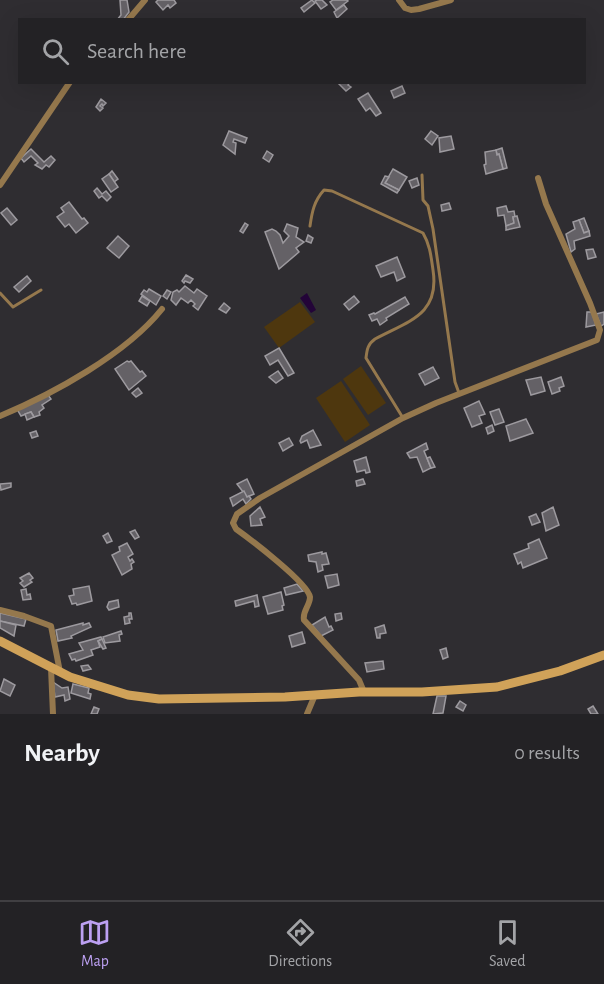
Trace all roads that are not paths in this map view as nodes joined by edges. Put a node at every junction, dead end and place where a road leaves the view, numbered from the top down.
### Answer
1 (145, 0) edge
2 (399, 0) edge
3 (451, 0) edge
4 (130, 18) edge
5 (69, 84) edge
6 (422, 175) dead end
7 (538, 178) dead end
8 (0, 184) edge
9 (310, 226) dead end
10 (41, 290) dead end
11 (0, 293) edge
12 (162, 309) dead end
13 (459, 394) junction
14 (0, 416) edge
15 (403, 418) junction
16 (0, 610) edge
17 (0, 641) edge
18 (604, 655) edge
19 (56, 670) junction
20 (364, 692) junction
21 (315, 695) junction
22 (53, 714) edge
23 (308, 714) edge

1 - 4 street
2 - 3 street
5 - 8 street
6 - 13 lane
7 - 13 street
9 - 15 lane
10 - 11 lane
12 - 14 street
13 - 15 street
15 - 20 street
16 - 19 street
17 - 19 main road
18 - 20 main road
19 - 21 main road
19 - 22 street
20 - 21 main road
21 - 23 street

